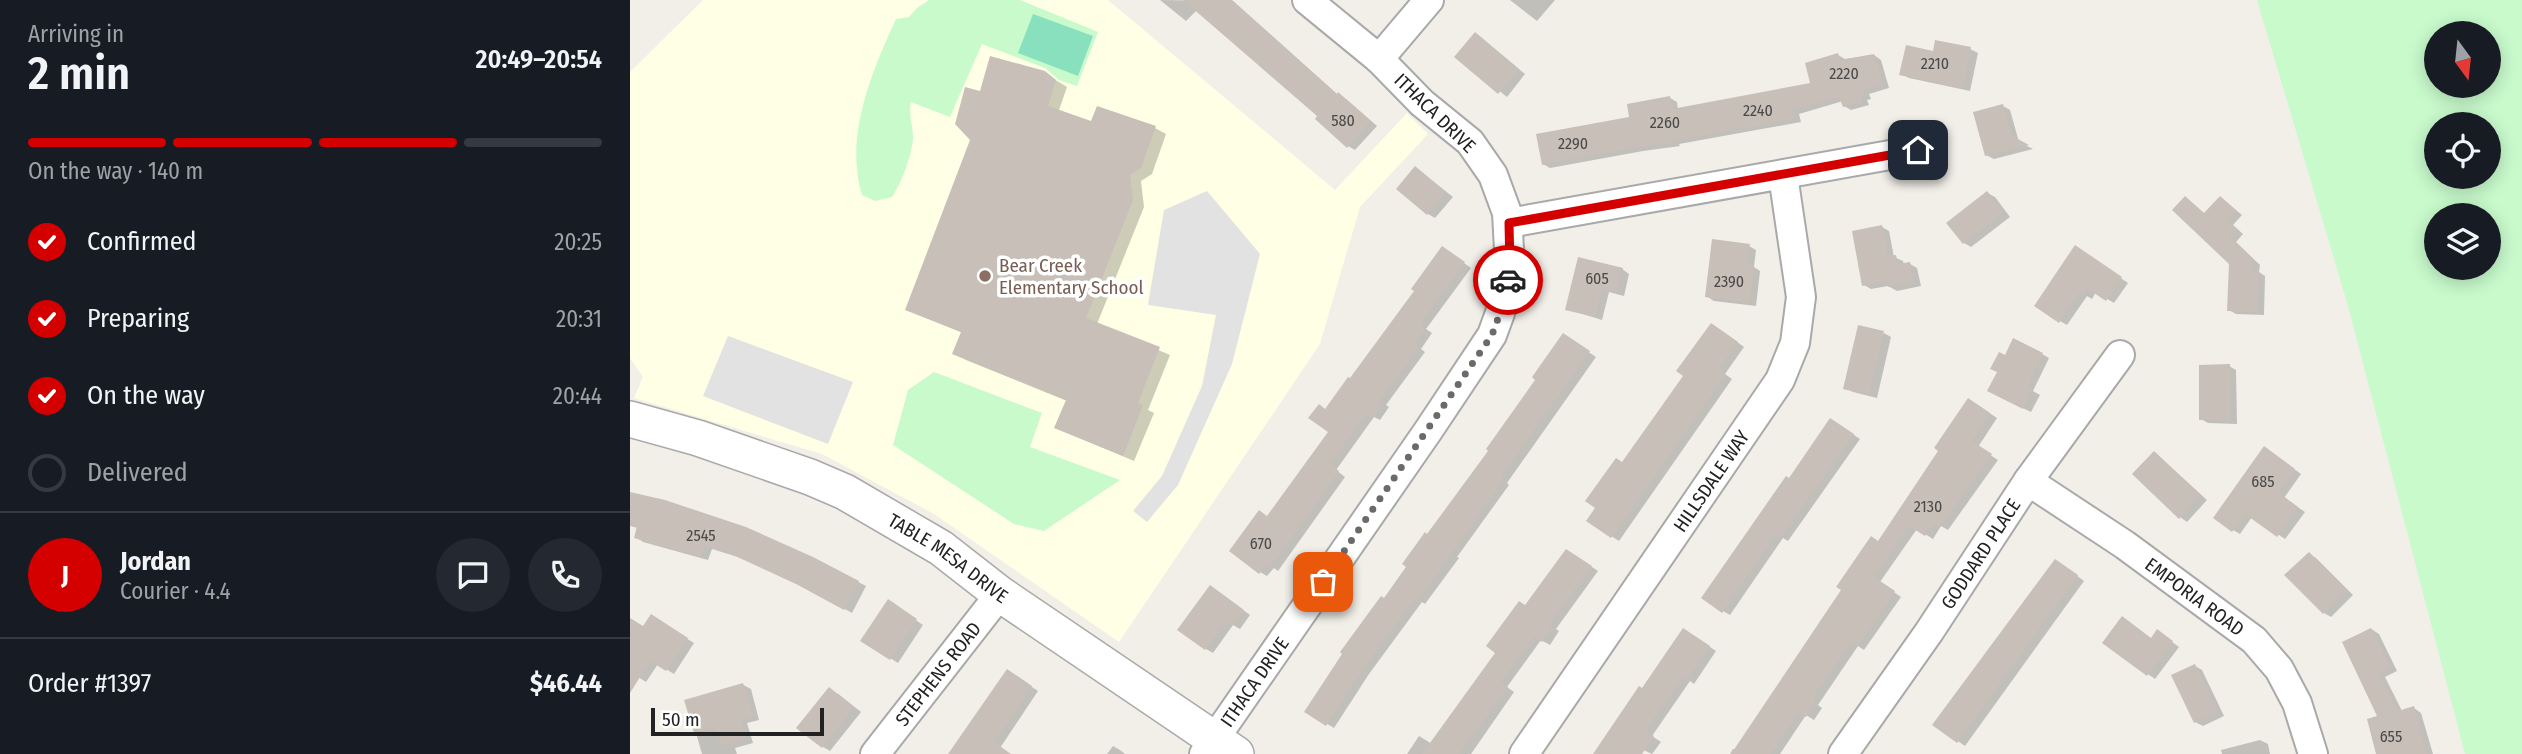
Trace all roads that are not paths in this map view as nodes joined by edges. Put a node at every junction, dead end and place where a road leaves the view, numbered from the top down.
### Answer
1 (1307, 0) edge
2 (1429, 0) edge
3 (1379, 59) junction
4 (1918, 150) dead end
5 (1783, 175) junction
6 (1509, 223) junction
7 (2120, 355) dead end
8 (630, 419) edge
9 (2028, 481) junction
10 (1000, 594) junction
11 (1218, 749) edge
12 (875, 754) edge
13 (1524, 754) edge
14 (1843, 754) edge
15 (2314, 754) edge

1 - 3 street, ITHACA DRIVE
2 - 3 street
3 - 6 street, ITHACA DRIVE
4 - 5 street
5 - 6 street
5 - 13 street, HILLSDALE WAY
6 - 11 street, ITHACA DRIVE
7 - 9 street, GODDARD PLACE
8 - 10 street, TABLE MESA DRIVE
9 - 14 street, GODDARD PLACE
9 - 15 street, EMPORIA ROAD
10 - 11 street, TABLE MESA DRIVE
10 - 12 street, STEPHENS ROAD

